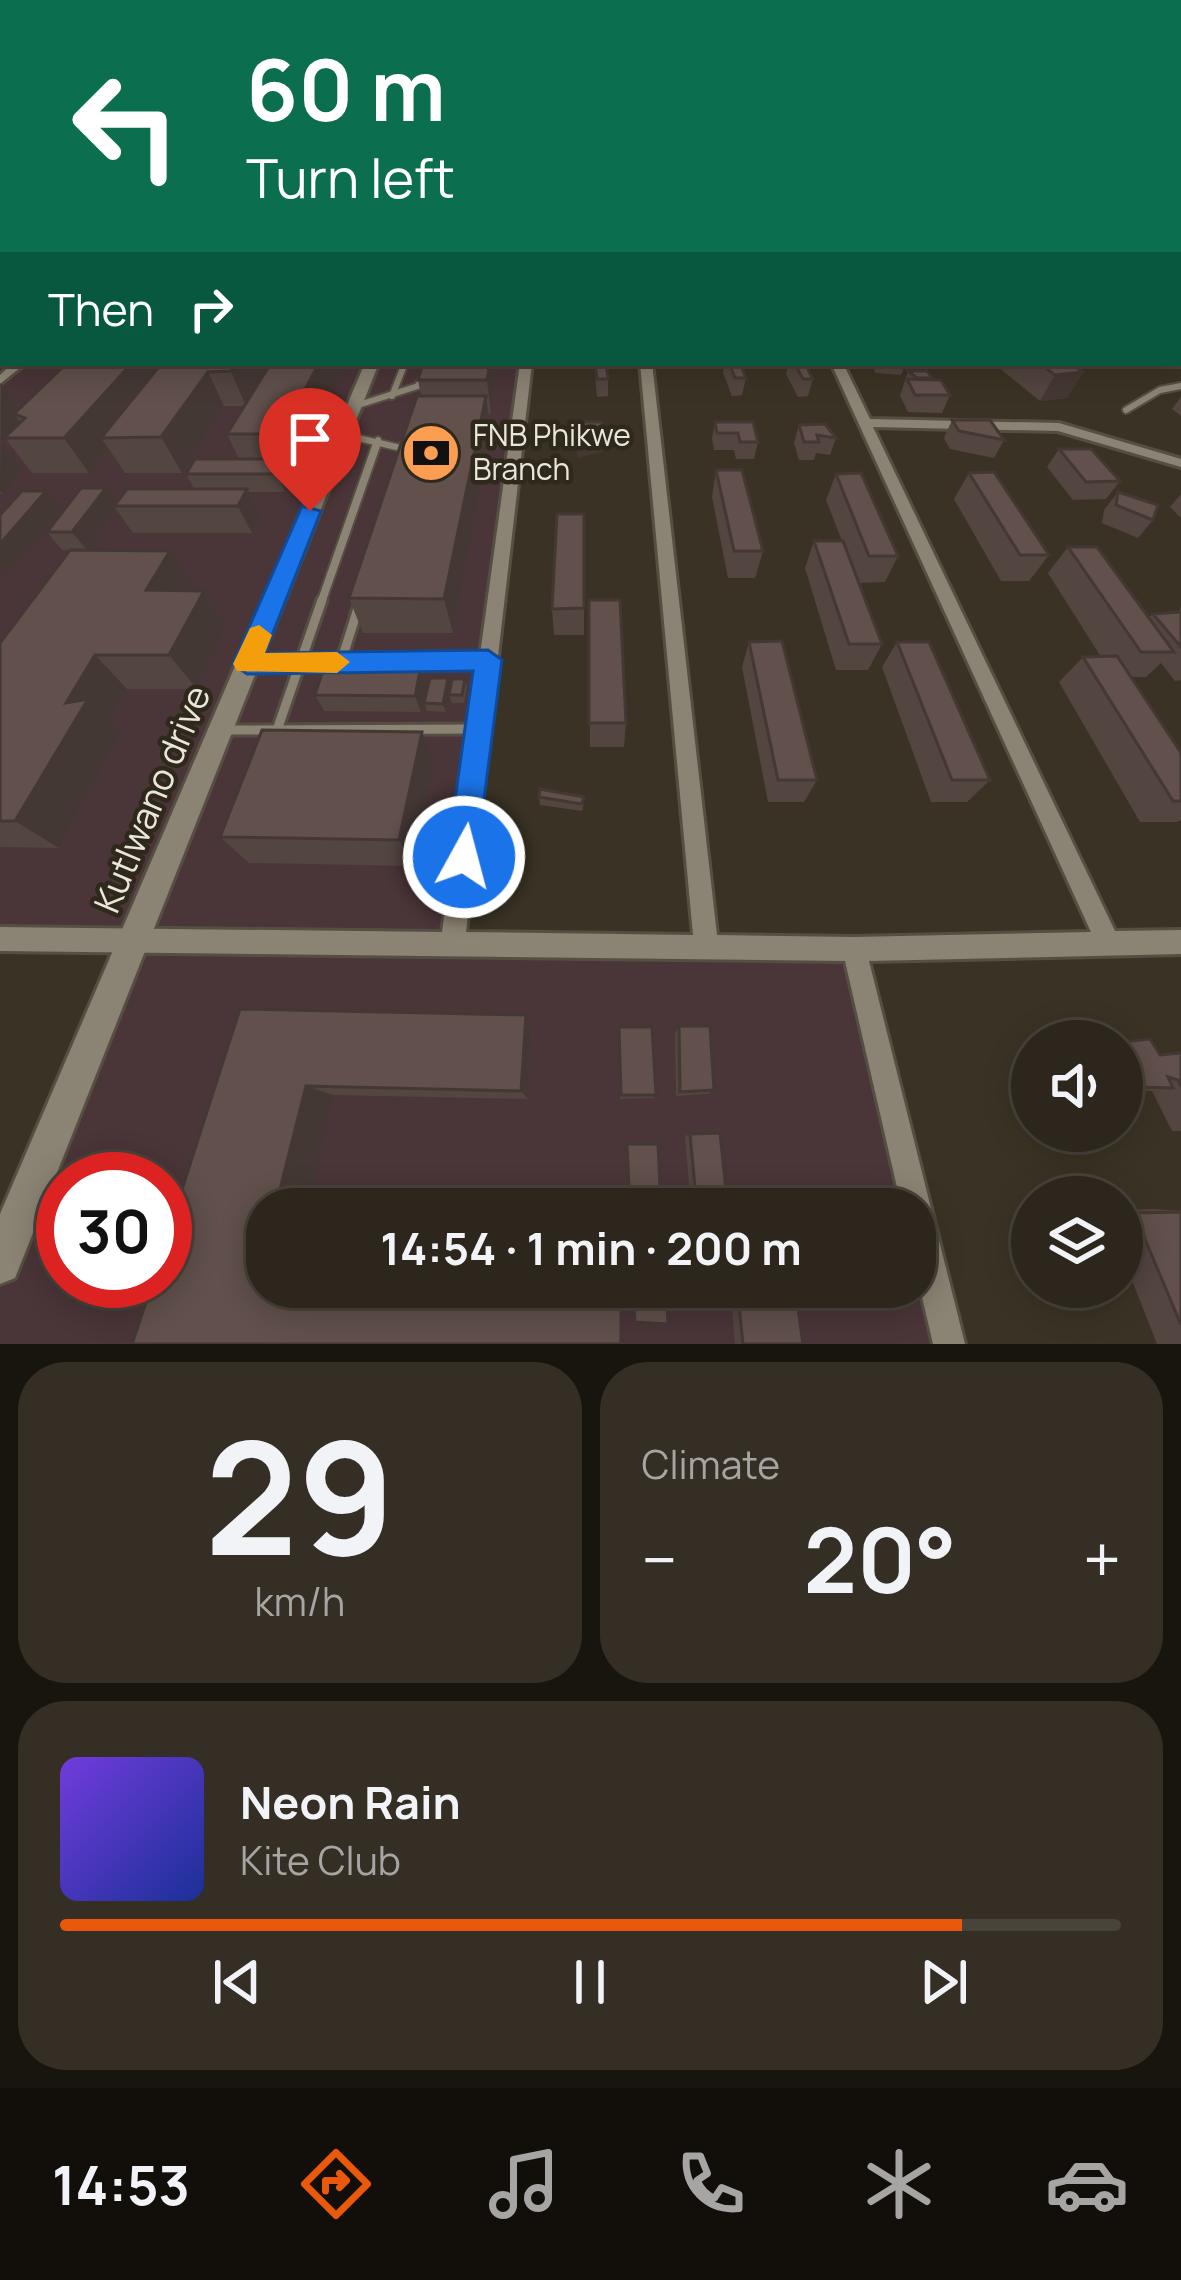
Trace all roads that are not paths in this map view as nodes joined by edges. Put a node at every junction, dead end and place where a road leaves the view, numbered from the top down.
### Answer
1 (371, 366) edge
2 (404, 366) edge
3 (428, 366) edge
4 (526, 366) edge
5 (646, 366) edge
6 (838, 366) edge
7 (1181, 386) edge
8 (392, 396) junction
9 (1126, 410) dead end
10 (346, 421) junction
11 (864, 422) junction
12 (379, 440) junction
13 (1181, 463) edge
14 (401, 470) edge
15 (361, 598) edge
16 (488, 660) junction
17 (340, 662) junction
18 (303, 663) junction
19 (247, 664) junction
20 (480, 729) junction
21 (220, 730) junction
22 (277, 730) junction
23 (0, 940) edge
24 (132, 941) junction
25 (1181, 942) edge
26 (453, 943) junction
27 (1108, 943) junction
28 (706, 947) junction
29 (854, 949) junction
30 (0, 1263) edge
31 (949, 1344) edge

1 - 10 street, Kutlwano drive
2 - 8 lane
3 - 8 lane
4 - 16 street
5 - 28 street
6 - 11 street
7 - 9 lane
8 - 10 lane
10 - 12 lane
10 - 19 street, Kutlwano drive
11 - 13 street
11 - 27 street
12 - 14 lane
12 - 18 lane
15 - 17 lane
16 - 17 lane
16 - 20 street
17 - 18 lane
18 - 19 lane
18 - 22 lane
19 - 21 street, Kutlwano drive
20 - 22 lane
20 - 26 street
21 - 22 lane
21 - 24 street, Kutlwano drive
23 - 24 street
24 - 26 street
24 - 30 street, Kutlwano drive
25 - 27 street
26 - 28 street
27 - 29 street
28 - 29 street
29 - 31 street

